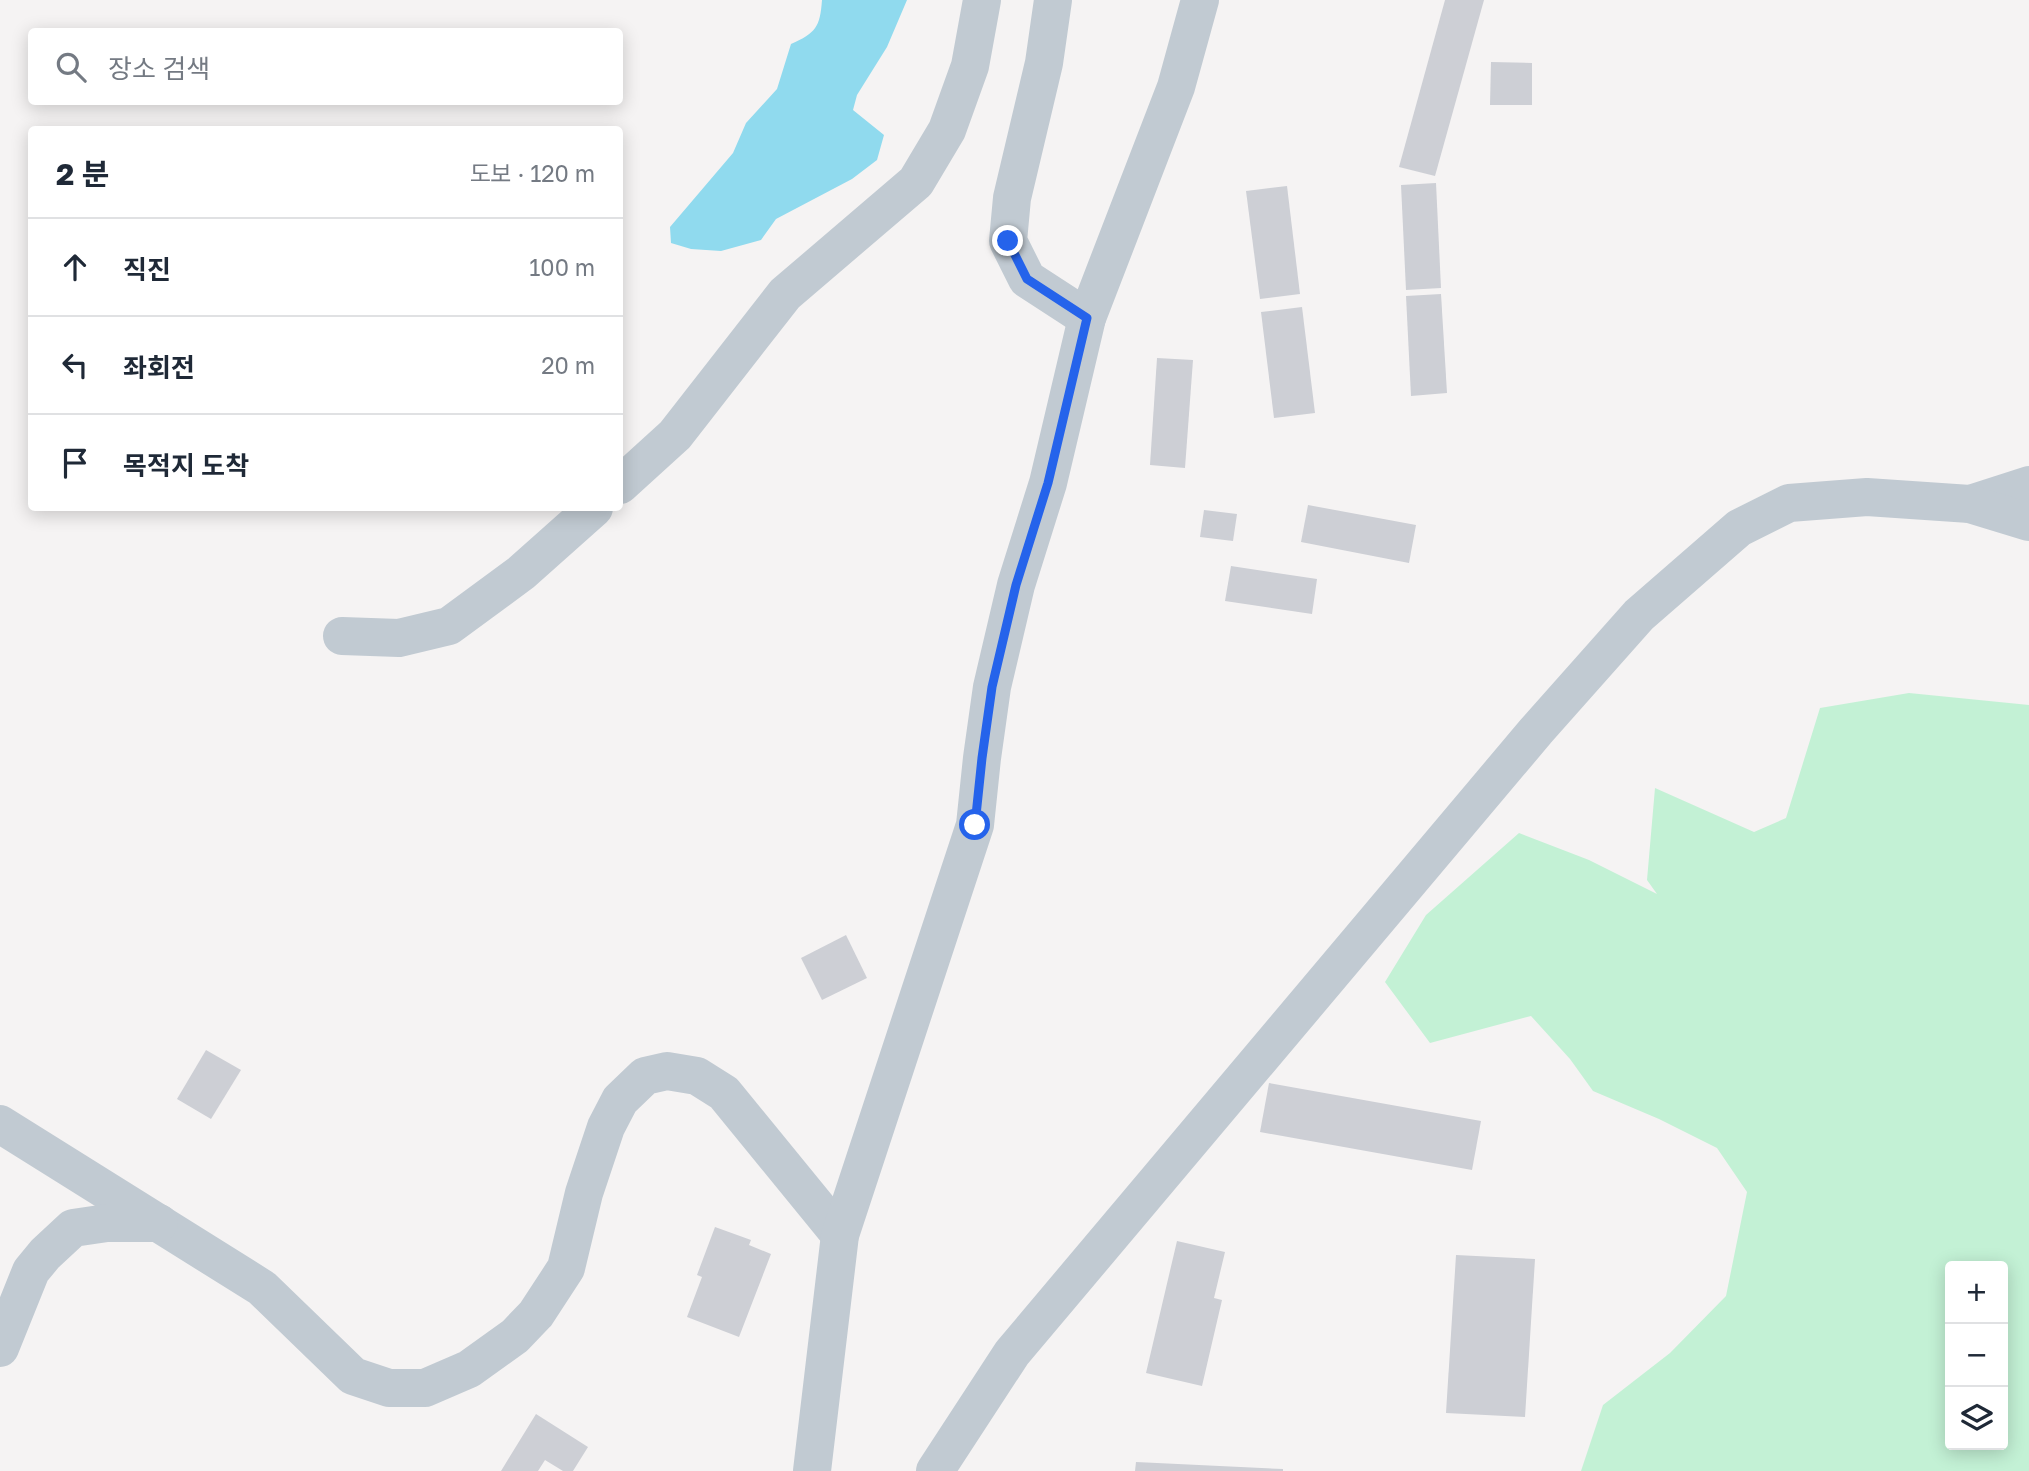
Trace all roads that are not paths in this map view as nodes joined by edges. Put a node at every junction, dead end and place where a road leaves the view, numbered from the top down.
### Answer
1 (982, 0) edge
2 (1053, 0) edge
3 (1200, 0) edge
4 (1087, 318) junction
5 (623, 482) edge
6 (2029, 485) edge
7 (1970, 504) junction
8 (591, 511) edge
9 (2029, 522) edge
10 (342, 636) dead end
11 (0, 1124) edge
12 (159, 1223) junction
13 (840, 1235) junction
14 (0, 1348) edge
15 (812, 1471) edge
16 (935, 1471) edge

1 - 5 street
2 - 4 street
3 - 4 street
4 - 13 street
6 - 7 street
7 - 9 street
7 - 16 street
8 - 10 street
11 - 12 street
12 - 13 street
12 - 14 street
13 - 15 street

